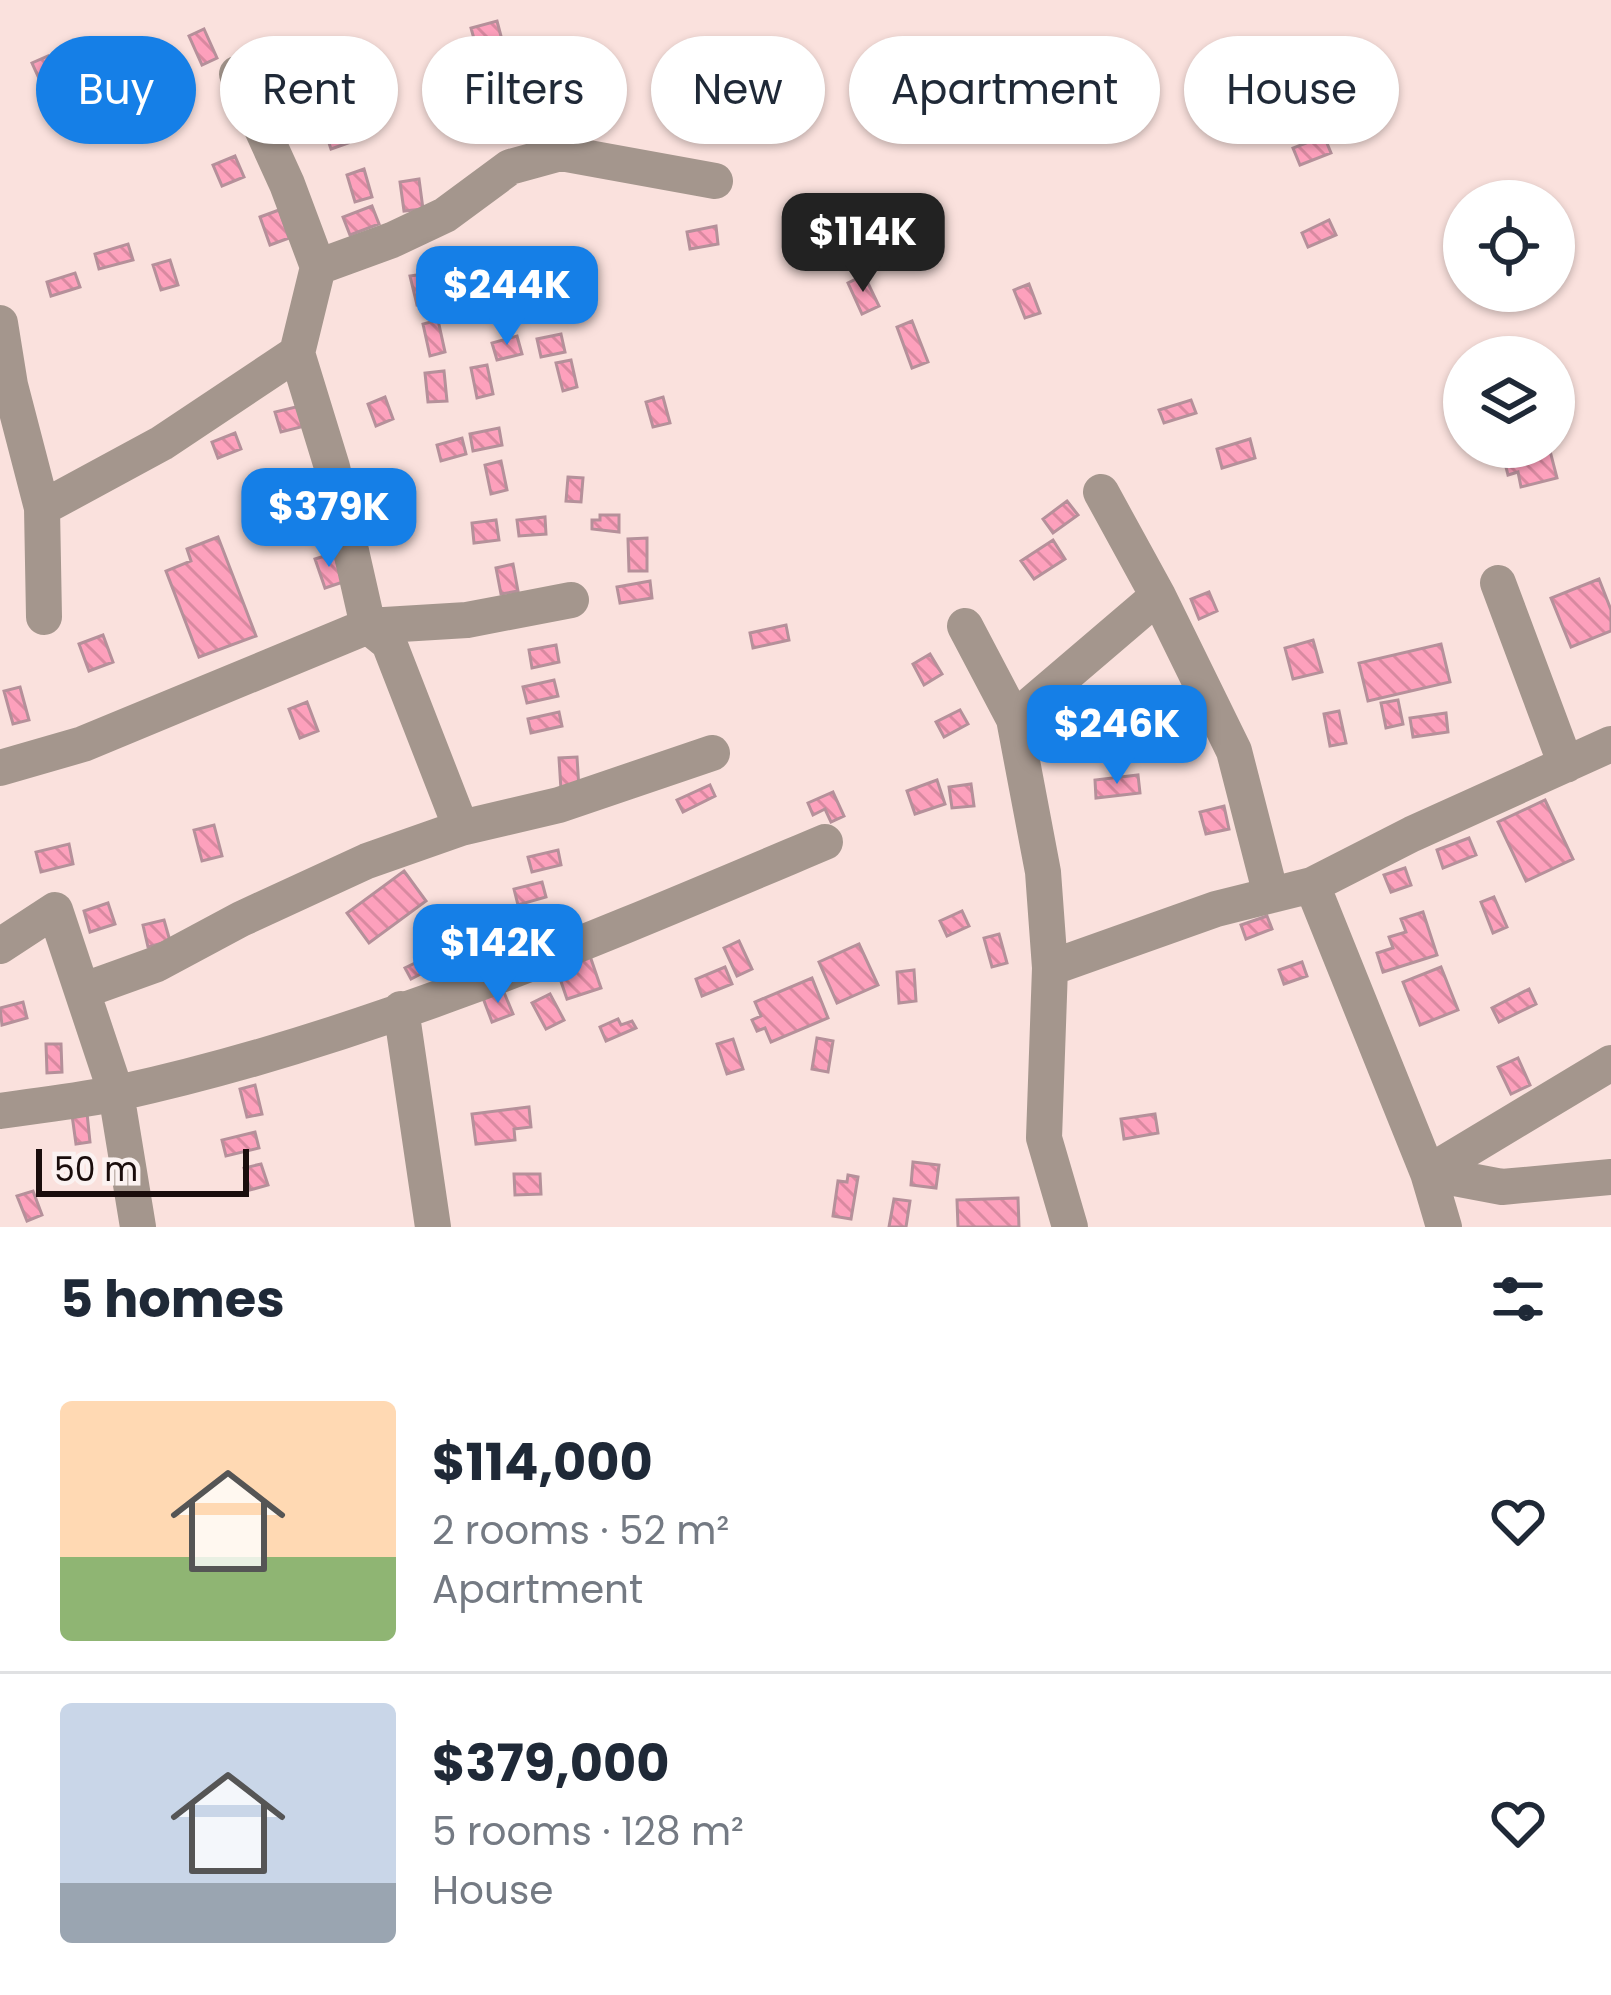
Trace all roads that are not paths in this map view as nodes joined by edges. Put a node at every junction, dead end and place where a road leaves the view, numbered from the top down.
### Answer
1 (269, 144) edge
2 (715, 181) dead end
3 (318, 267) junction
4 (0, 323) edge
5 (297, 353) junction
6 (1101, 492) dead end
7 (42, 508) junction
8 (1498, 583) dead end
9 (1158, 596) junction
10 (572, 600) dead end
11 (44, 617) dead end
12 (368, 626) junction
13 (965, 626) dead end
14 (1014, 718) junction
15 (1611, 744) edge
16 (712, 753) dead end
17 (1566, 765) junction
18 (0, 768) edge
19 (460, 828) junction
20 (825, 842) dead end
21 (1312, 885) junction
22 (1271, 895) junction
23 (0, 946) edge
24 (1050, 968) junction
25 (82, 992) junction
26 (401, 1009) junction
27 (1611, 1063) edge
28 (116, 1093) junction
29 (0, 1111) edge
30 (1428, 1173) junction
31 (1611, 1177) edge
32 (138, 1227) edge
33 (433, 1227) edge
34 (1070, 1227) edge
35 (1444, 1227) edge

1 - 3 street
2 - 3 street
3 - 5 street
4 - 7 street
5 - 7 street
5 - 12 street
6 - 9 street
7 - 11 street
8 - 17 street
9 - 14 street
9 - 22 street
10 - 12 street
12 - 18 street
12 - 19 street
13 - 14 street
14 - 24 street
15 - 17 street
16 - 19 street
17 - 21 street
19 - 25 street
20 - 26 street
21 - 22 street
21 - 30 street
22 - 24 street
23 - 25 street
24 - 34 street
25 - 28 street
26 - 28 street
26 - 33 street
27 - 30 street
28 - 29 street
28 - 32 street
30 - 31 street
30 - 35 street

